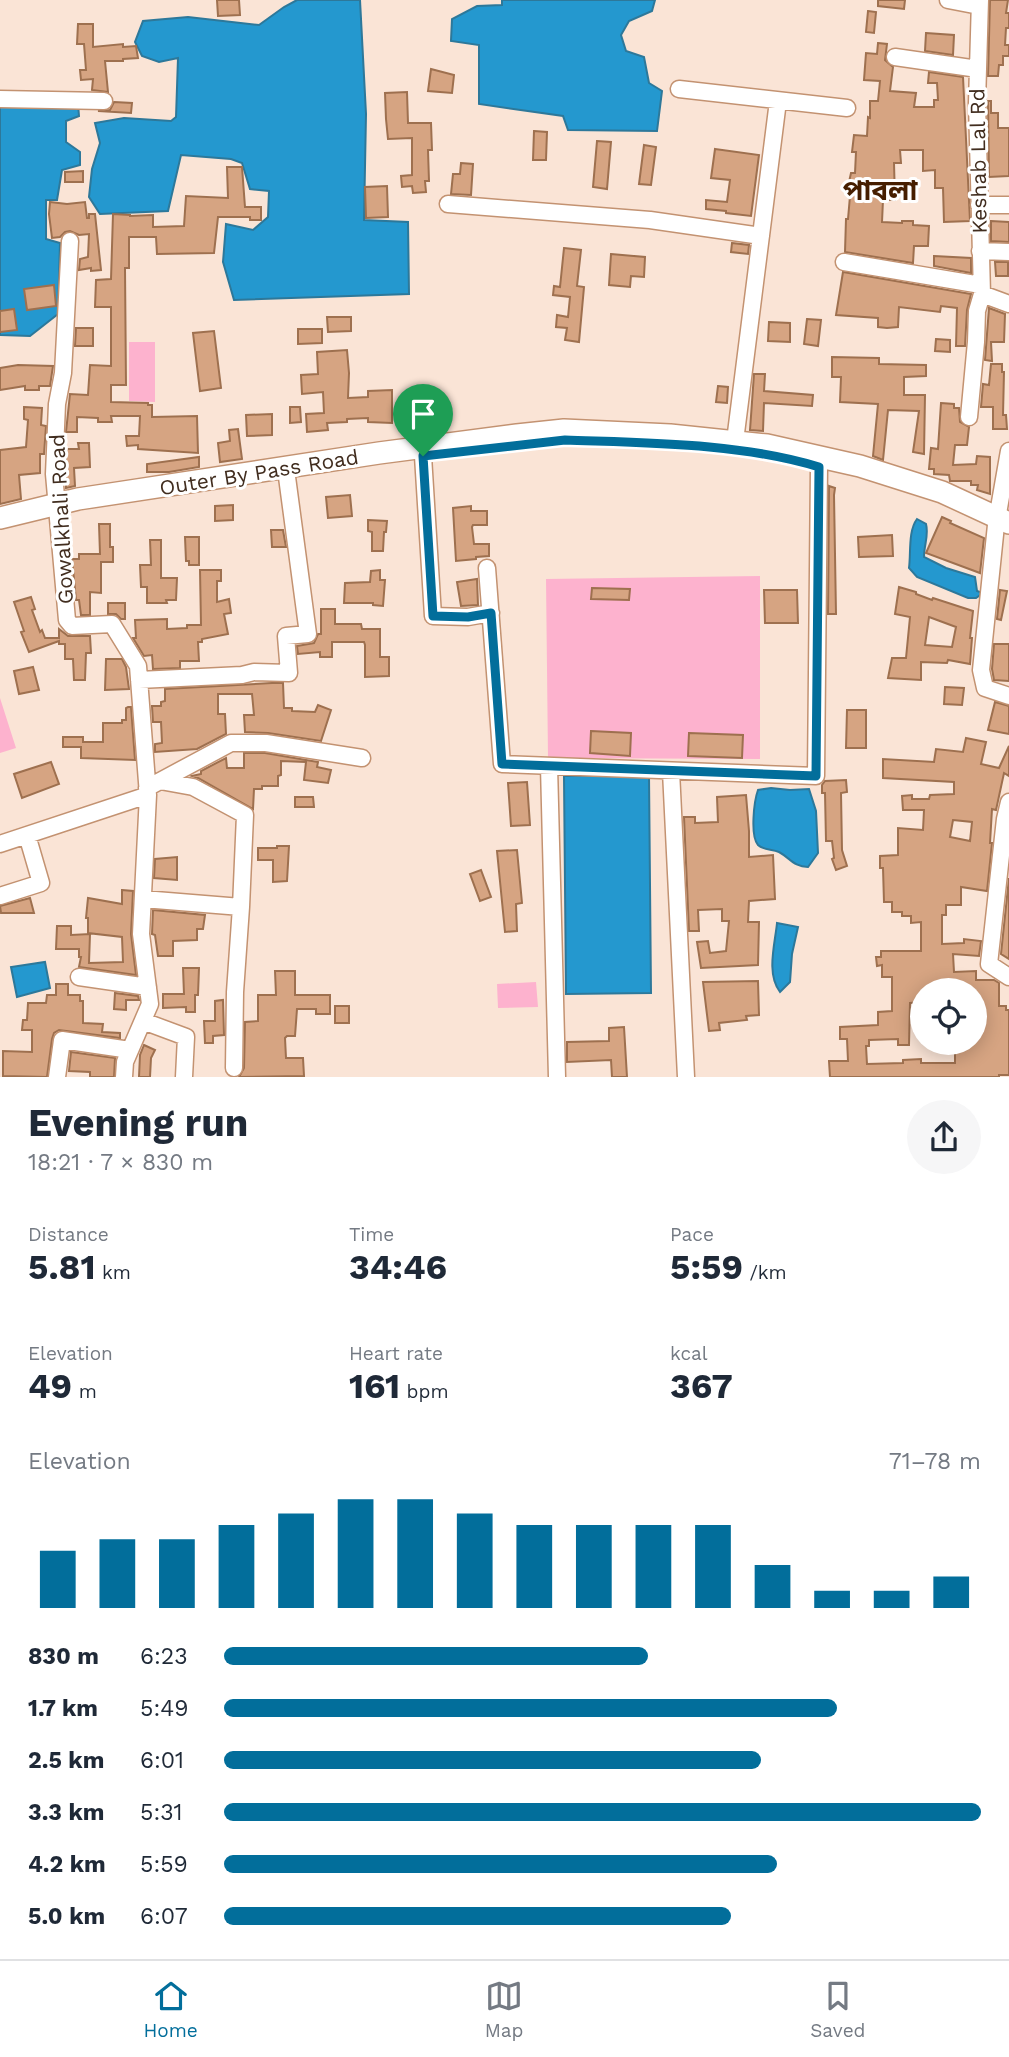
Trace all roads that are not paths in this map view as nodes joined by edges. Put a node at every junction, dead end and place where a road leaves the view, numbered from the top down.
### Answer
1 (948, 0) edge
2 (980, 3) edge
3 (895, 57) dead end
4 (978, 69) junction
5 (679, 89) dead end
6 (0, 99) edge
7 (778, 100) junction
8 (104, 101) dead end
9 (846, 108) dead end
10 (448, 204) dead end
11 (979, 205) junction
12 (1009, 205) edge
13 (761, 236) junction
14 (70, 241) dead end
15 (980, 251) junction
16 (1009, 252) edge
17 (844, 262) dead end
18 (982, 289) junction
19 (1009, 304) edge
20 (969, 417) dead end
21 (735, 441) junction
22 (1009, 451) edge
23 (423, 456) junction
24 (819, 467) junction
25 (1007, 476) edge
26 (287, 477) junction
27 (57, 510) junction
28 (0, 517) edge
29 (1003, 524) edge
30 (0, 528) edge
31 (487, 568) dead end
32 (491, 613) junction
33 (139, 680) junction
34 (1009, 696) edge
35 (362, 758) dead end
36 (549, 766) junction
37 (671, 771) junction
38 (152, 788) junction
39 (1009, 802) edge
40 (27, 835) junction
41 (0, 844) edge
42 (0, 896) edge
43 (143, 899) junction
44 (240, 907) junction
45 (1009, 976) edge
46 (79, 977) dead end
47 (148, 987) junction
48 (143, 1021) junction
49 (130, 1050) junction
50 (234, 1068) dead end
51 (57, 1077) edge
52 (124, 1077) edge
53 (184, 1077) edge
54 (557, 1077) edge
55 (685, 1077) edge

1 - 2 street
2 - 4 street, Keshab Lal Rd
3 - 4 street
4 - 11 street, Keshab Lal Rd
5 - 7 street
6 - 8 street
7 - 9 street
7 - 13 street
10 - 13 street
11 - 12 street
11 - 15 street, Keshab Lal Rd
13 - 21 street
14 - 27 street, Gowalkhali Road
15 - 16 street
15 - 18 street, Keshab Lal Rd
17 - 18 street
18 - 19 street
18 - 20 street, Keshab Lal Rd
21 - 27 main road, Outer By Pass Road
21 - 29 main road, Outer By Pass Road
22 - 25 street
23 - 24 main road, Outer By Pass Road
23 - 26 main road, Outer By Pass Road
23 - 32 street
24 - 29 main road, Outer By Pass Road
24 - 37 street
25 - 29 street
26 - 27 main road, Outer By Pass Road
26 - 33 street
27 - 28 main road, Outer By Pass Road
27 - 30 main road, Outer By Pass Road
27 - 33 street, Gowalkhali Road
29 - 34 street
31 - 32 street
32 - 36 street
33 - 38 street, Gowalkhali Road
35 - 38 street
36 - 37 street
36 - 54 street
37 - 55 street
38 - 40 street
38 - 43 street, Gowalkhali Road
38 - 44 street
39 - 45 street
40 - 41 street
40 - 42 street
43 - 44 street
43 - 47 street, Gowalkhali Road
44 - 50 street
46 - 47 street
47 - 48 street, Gowalkhali Road
48 - 49 street, Gowalkhali Road
48 - 53 street
49 - 51 street
49 - 52 street, Gowalkhali Road

